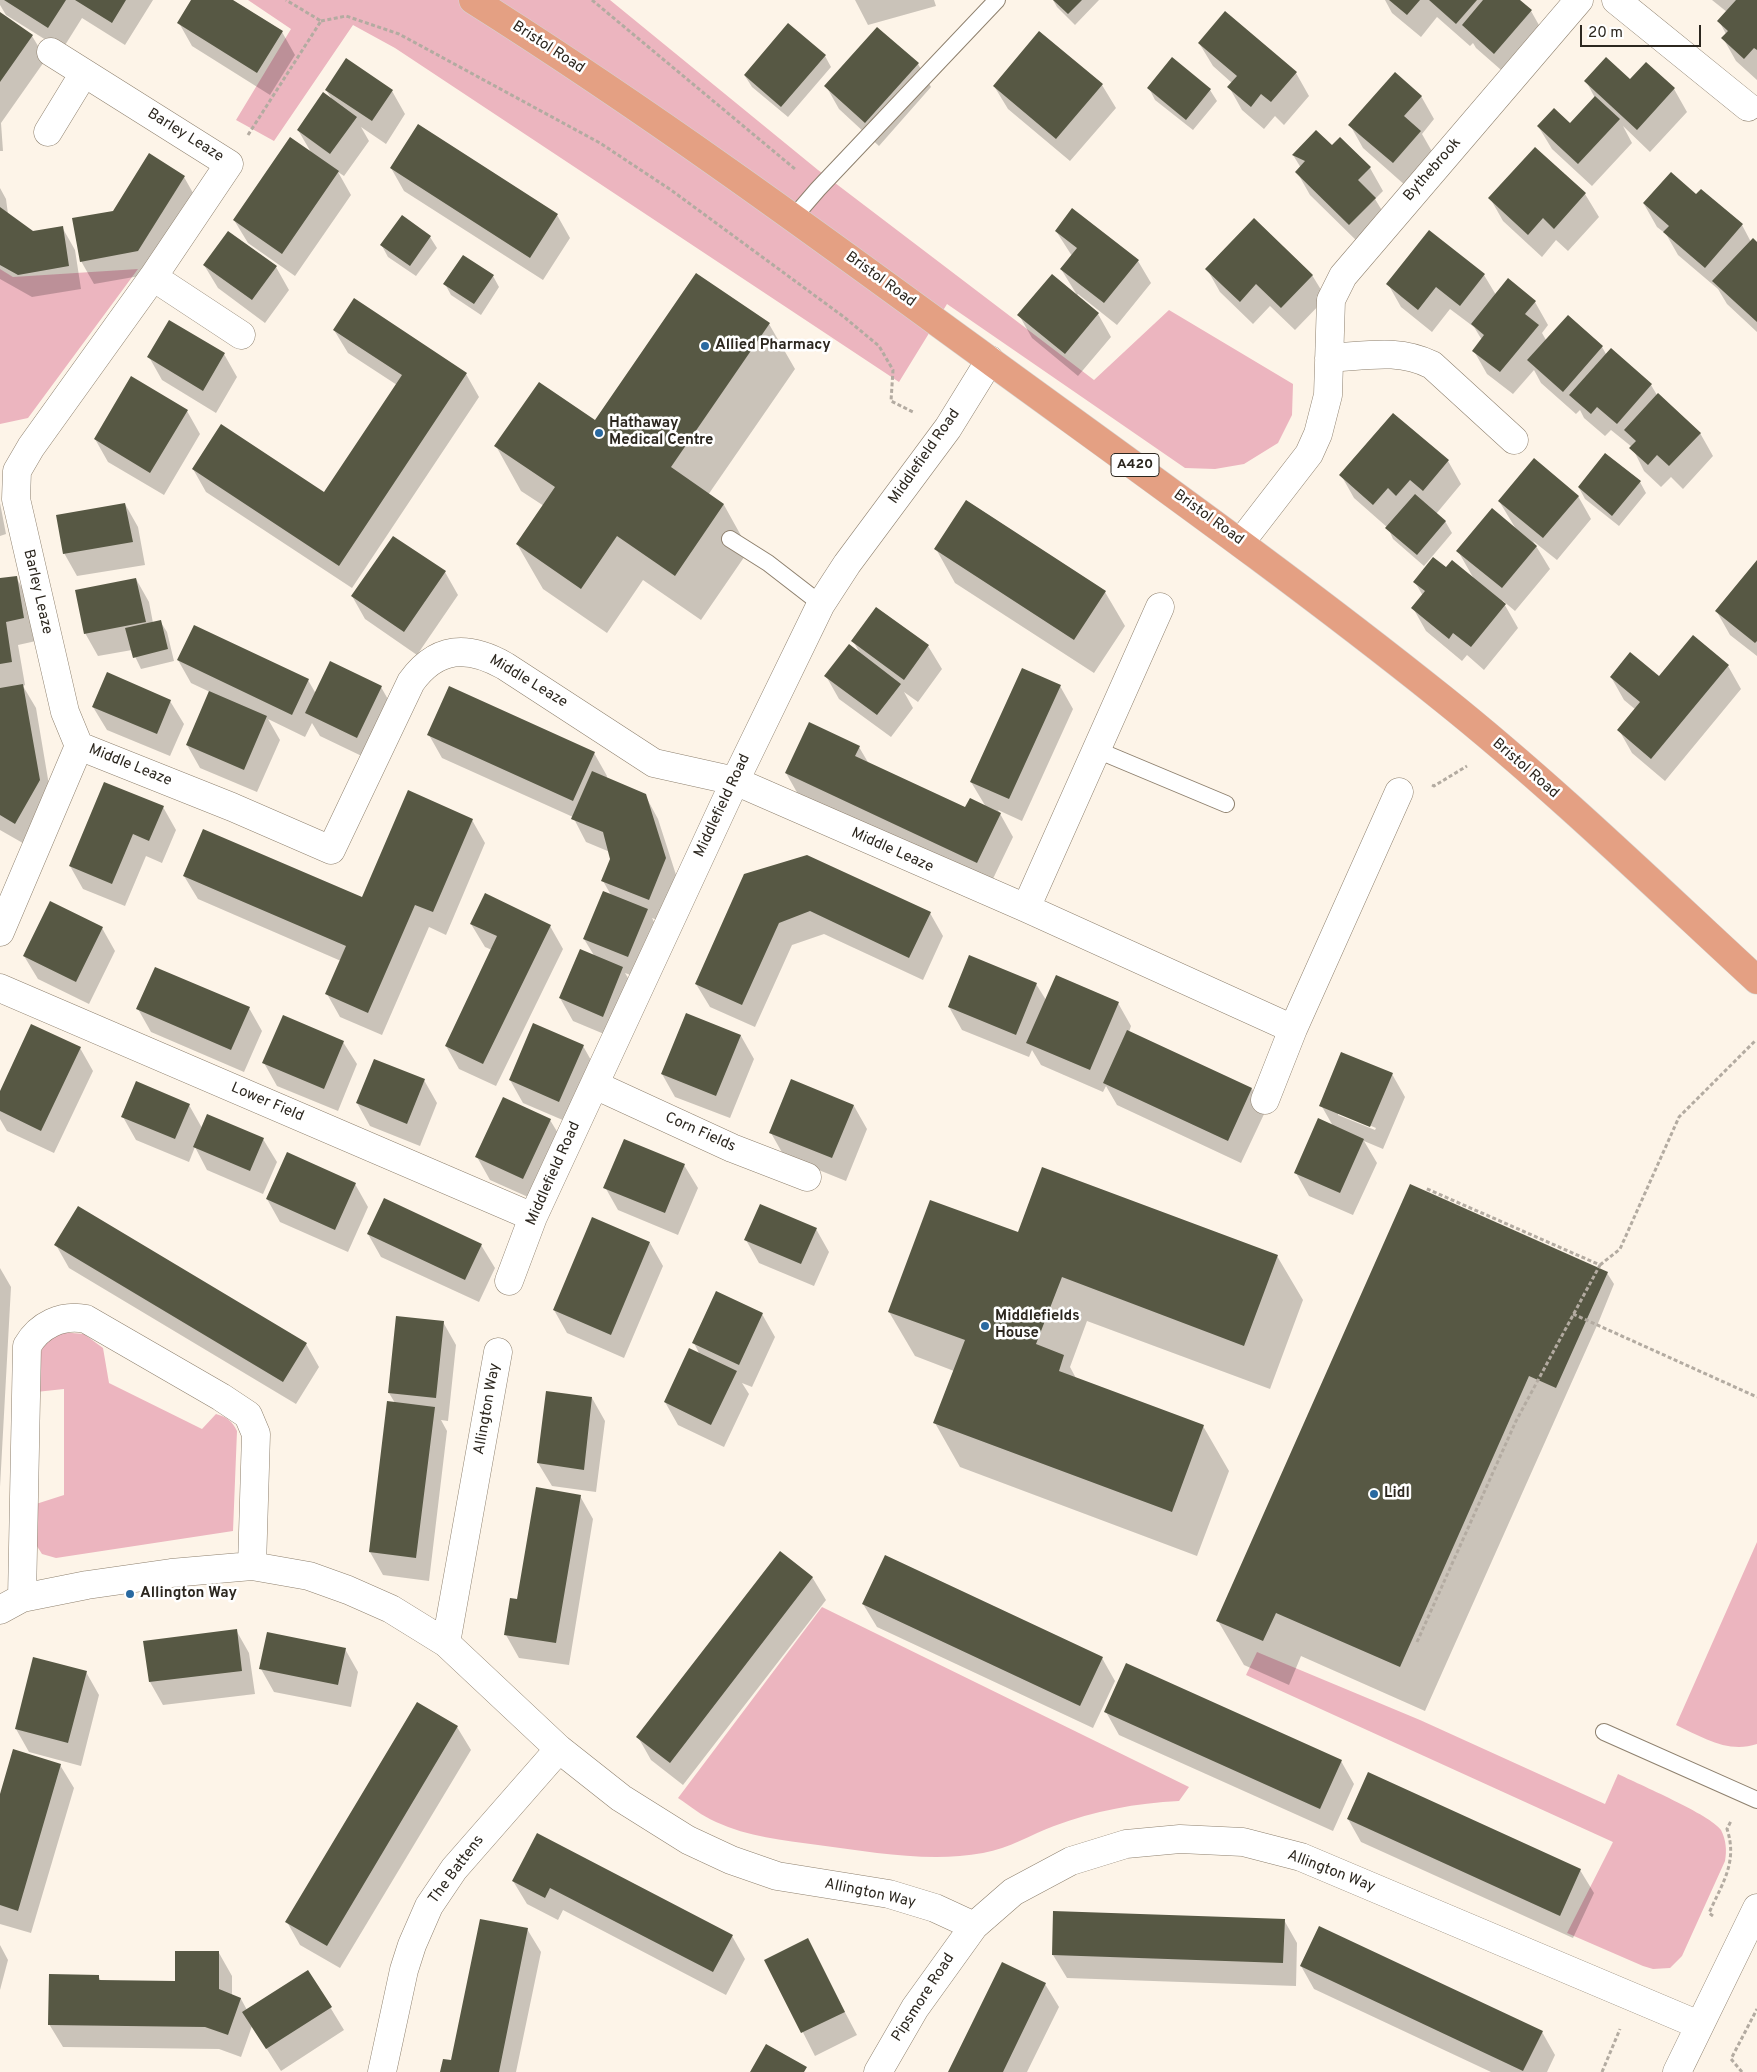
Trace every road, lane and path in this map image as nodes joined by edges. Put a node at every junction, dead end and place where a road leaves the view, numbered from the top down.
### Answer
1 (286, 0) edge
2 (473, 0) edge
3 (592, 0) edge
4 (997, 0) edge
5 (1579, 0) edge
6 (1616, 0) edge
7 (322, 21) junction
8 (51, 52) dead end
9 (84, 73) junction
10 (1748, 107) dead end
11 (48, 132) dead end
12 (229, 164) junction
13 (818, 188) junction
14 (793, 218) junction
15 (153, 277) junction
16 (241, 335) dead end
17 (1329, 358) junction
18 (990, 360) junction
19 (948, 428) junction
20 (1514, 440) dead end
21 (730, 539) dead end
22 (1240, 542) junction
23 (821, 604) junction
24 (1160, 607) dead end
25 (79, 746) junction
26 (1097, 750) junction
27 (735, 781) junction
28 (1399, 792) dead end
29 (1226, 804) dead end
30 (1026, 908) junction
31 (0, 932) edge
32 (1757, 980) edge
33 (0, 988) edge
34 (1294, 1029) junction
35 (1755, 1040) dead end
36 (595, 1085) junction
37 (1265, 1100) dead end
38 (807, 1177) dead end
39 (1425, 1188) dead end
40 (533, 1217) junction
41 (1600, 1265) junction
42 (509, 1281) dead end
43 (1573, 1314) junction
44 (498, 1352) dead end
45 (1757, 1397) edge
46 (252, 1566) junction
47 (11, 1604) edge
48 (1418, 1642) dead end
49 (446, 1643) junction
50 (1604, 1732) dead end
51 (559, 1749) junction
52 (1750, 1797) edge
53 (1752, 1920) edge
54 (974, 1926) junction
55 (1633, 1999) junction
56 (1757, 2009) edge
57 (1699, 2025) junction
58 (382, 2072) edge
59 (878, 2072) edge
60 (1602, 2072) edge
61 (1677, 2072) edge
62 (1742, 2072) edge

1 - 7 path
2 - 14 main road, Bristol Road / A420
3 - 13 path
4 - 13 lane
5 - 17 street, Bythebrook
6 - 10 street
7 - 12 path
7 - 19 path
8 - 9 street, Barley Leaze
9 - 11 street
9 - 12 street, Barley Leaze
12 - 15 street, Barley Leaze
13 - 14 lane
14 - 18 main road, Bristol Road / A420
15 - 16 street
15 - 25 street, Barley Leaze
17 - 20 street
17 - 22 street, Bythebrook
18 - 19 street, Middlefield Road
18 - 22 main road, Bristol Road / A420
19 - 23 street, Middlefield Road
21 - 23 lane
22 - 32 main road, Bristol Road / A420
23 - 27 street, Middlefield Road
24 - 26 street
25 - 27 street, Middle Leaze
25 - 31 street
26 - 29 lane
26 - 30 street
27 - 30 street, Middle Leaze
27 - 36 street, Middlefield Road
28 - 34 street
30 - 34 street, Middle Leaze
33 - 40 street, Lower Field
34 - 37 street
35 - 41 path
36 - 38 street, Corn Fields
36 - 40 street, Middlefield Road
39 - 41 path
40 - 42 street, Middlefield Road
41 - 43 path
43 - 45 path
43 - 48 path
44 - 49 street, Allington Way
46 - 47 street, Allington Way
46 - 47 street, Allington Way
46 - 49 street, Allington Way
49 - 51 street, Allington Way
50 - 52 lane
51 - 54 street, Allington Way
51 - 58 street, The Battens
52 - 53 path
53 - 57 street
54 - 55 street, Allington Way
54 - 59 street, Pipsmore Road
55 - 57 street, Allington Way
55 - 60 path
56 - 62 path
57 - 61 street

